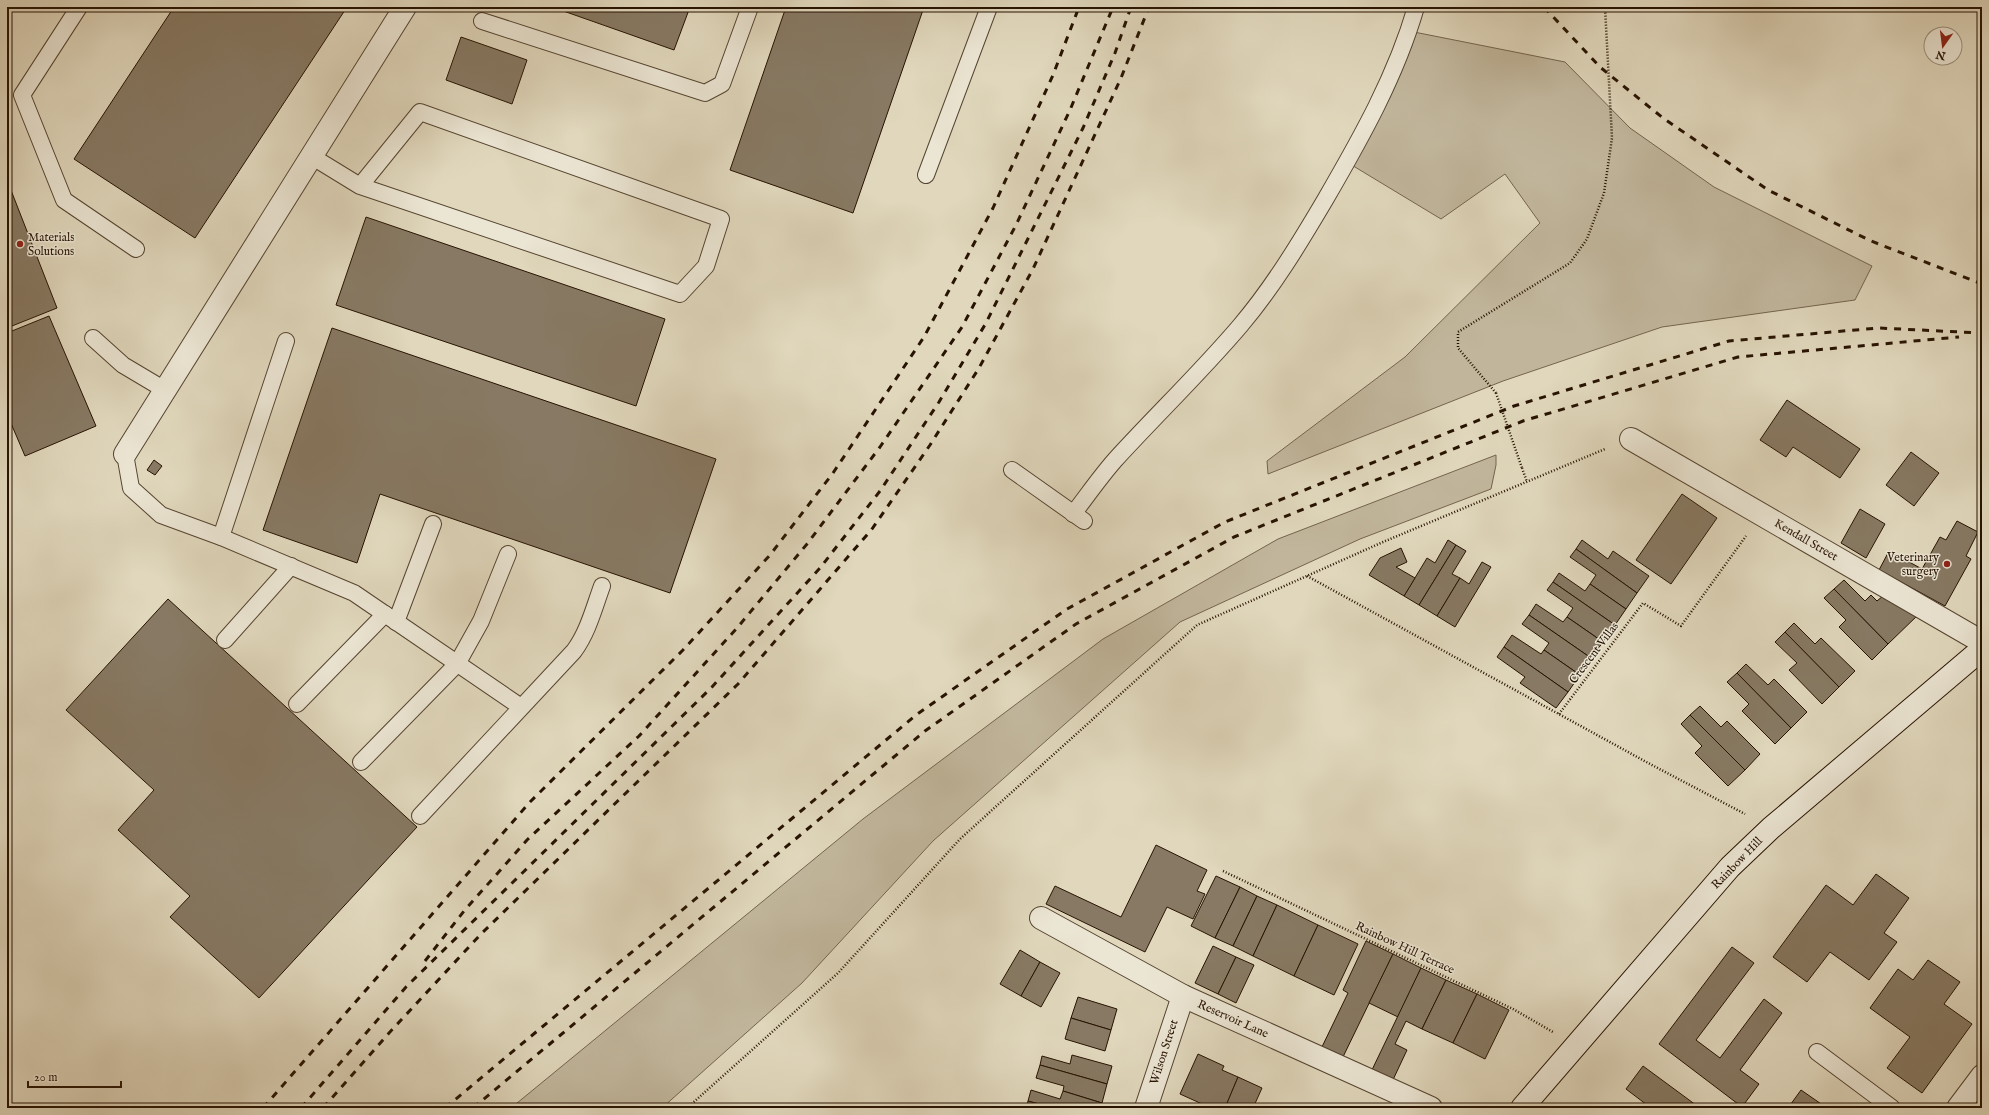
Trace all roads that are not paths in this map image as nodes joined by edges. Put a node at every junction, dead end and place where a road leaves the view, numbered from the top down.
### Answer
1 (79, 7) edge
2 (405, 7) edge
3 (750, 7) edge
4 (989, 7) edge
5 (1416, 7) edge
6 (482, 21) dead end
7 (311, 156) junction
8 (926, 174) dead end
9 (360, 186) junction
10 (136, 249) dead end
11 (93, 338) dead end
12 (286, 341) dead end
13 (165, 390) junction
14 (1630, 439) road end
15 (126, 454) joint
16 (1012, 470) dead end
17 (433, 524) dead end
18 (221, 537) junction
19 (508, 554) dead end
20 (291, 566) junction
21 (602, 586) dead end
22 (390, 618) junction
23 (225, 640) dead end
24 (1982, 642) edge
25 (1982, 649) edge
26 (458, 664) junction
27 (297, 704) dead end
28 (522, 707) junction
29 (361, 762) dead end
30 (420, 816) dead end
31 (1041, 918) dead end
32 (1183, 996) junction
33 (1817, 1052) dead end
34 (1982, 1076) edge
35 (1146, 1108) edge
36 (1431, 1108) edge
37 (1522, 1108) edge
38 (1892, 1108) edge
39 (1958, 1108) edge

1 - 10 lane
2 - 7 street
3 - 6 lane
4 - 8 lane
5 - 16 lane
7 - 9 lane
7 - 13 street
9 - 9 lane
11 - 13 lane
12 - 18 lane
13 - 15 street
14 - 24 street, Kendall Street
15 - 18 lane
17 - 22 lane
18 - 20 lane
19 - 26 lane
20 - 22 lane
20 - 23 lane
21 - 28 lane
22 - 26 lane
22 - 27 lane
25 - 37 street, Rainbow Hill
26 - 28 lane
26 - 29 lane
28 - 30 lane
31 - 32 street, Reservoir Lane
32 - 35 street, Wilson Street
32 - 36 street, Reservoir Lane
33 - 38 lane
34 - 39 street

